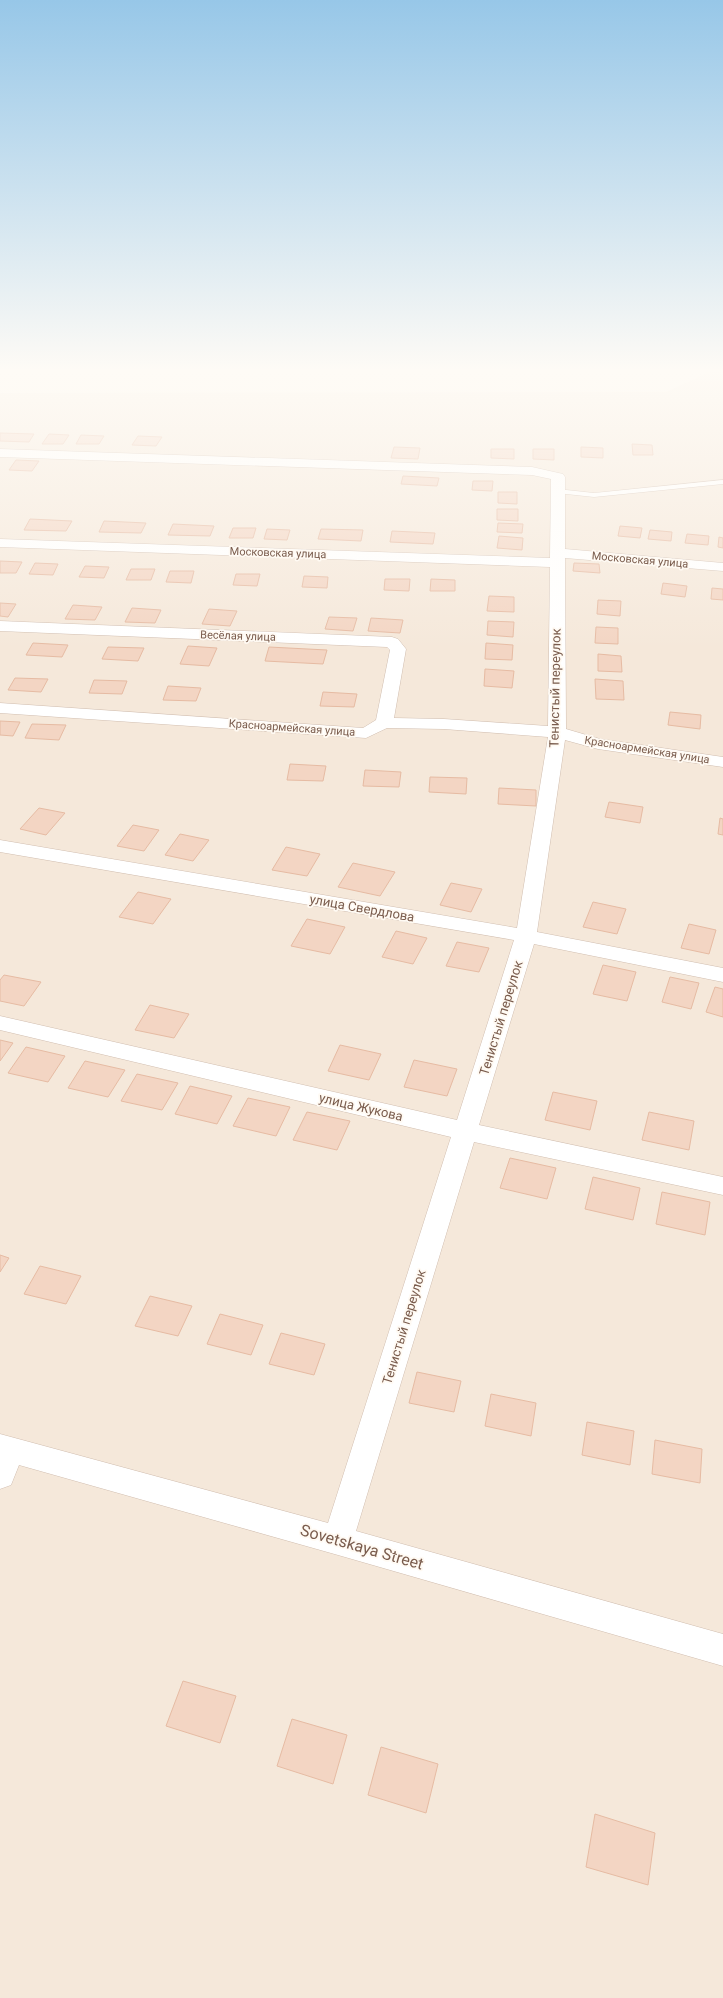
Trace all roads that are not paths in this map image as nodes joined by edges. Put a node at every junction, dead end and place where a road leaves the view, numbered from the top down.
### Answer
1 (303, 463) edge
2 (723, 482) edge
3 (557, 484) junction
4 (0, 543) edge
5 (557, 558) junction
6 (723, 567) edge
7 (0, 626) edge
8 (0, 708) edge
9 (384, 723) junction
10 (557, 732) junction
11 (723, 762) edge
12 (0, 846) edge
13 (526, 936) junction
14 (723, 975) edge
15 (0, 1023) edge
16 (465, 1131) junction
17 (723, 1186) edge
18 (4, 1457) edge
19 (338, 1540) junction
20 (723, 1650) edge

1 - 3 street
2 - 3 lane
3 - 5 street, Тенистый переулок
4 - 5 street, Московская улица
5 - 6 street, Московская улица
5 - 10 street, Тенистый переулок
7 - 9 street, Весёлая улица
8 - 9 street, Красноармейская улица
9 - 10 street, Красноармейская улица
10 - 11 street, Красноармейская улица
10 - 13 street, Тенистый переулок
12 - 13 street, улица Свердлова
13 - 14 street, улица Свердлова
13 - 16 street, Тенистый переулок
15 - 16 street, улица Жукова
16 - 17 street, улица Жукова
16 - 19 street, Тенистый переулок
18 - 19 street, Sovetskaya Street
19 - 20 street, Sovetskaya Street

